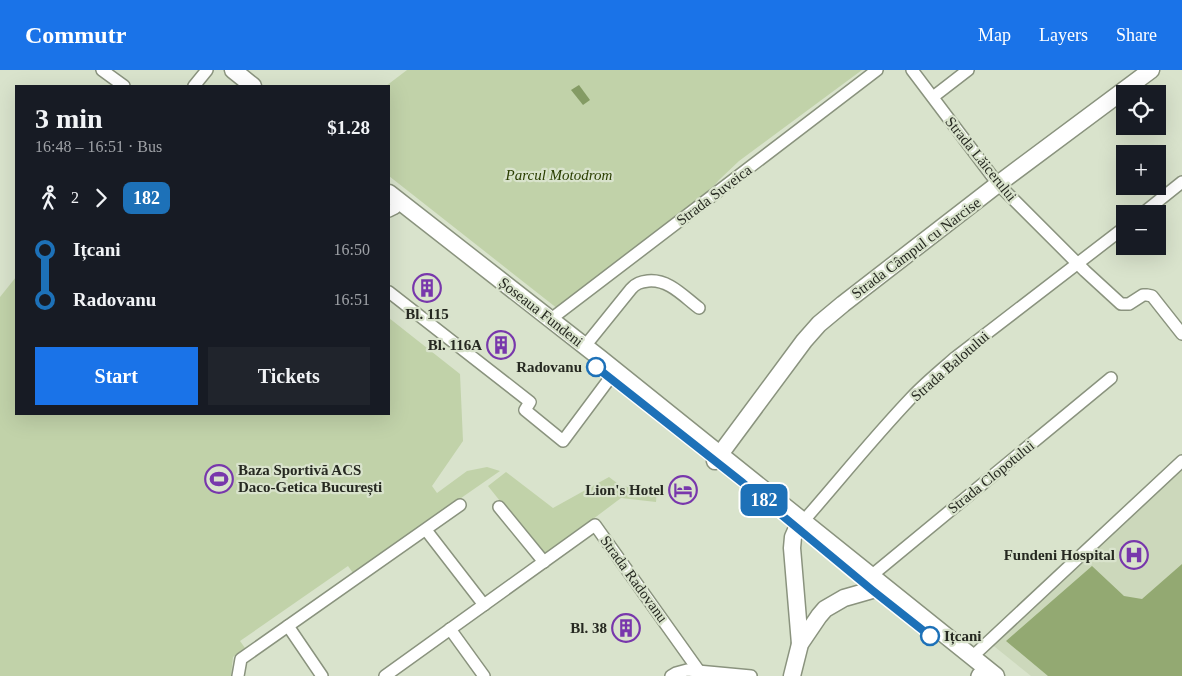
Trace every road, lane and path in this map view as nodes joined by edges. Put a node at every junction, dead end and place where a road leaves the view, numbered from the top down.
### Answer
1 (102, 70) edge
2 (207, 70) edge
3 (219, 70) edge
4 (233, 70) edge
5 (877, 70) edge
6 (912, 70) edge
7 (968, 70) edge
8 (1151, 70) edge
9 (123, 85) edge
10 (195, 85) edge
11 (239, 85) edge
12 (252, 85) edge
13 (932, 97) junction
14 (1182, 182) edge
15 (998, 184) junction
16 (390, 193) edge
17 (1153, 205) edge
18 (391, 208) edge
19 (1116, 234) edge
20 (1078, 263) junction
21 (390, 293) edge
22 (699, 308) dead end
23 (551, 319) junction
24 (1182, 334) edge
25 (585, 346) junction
26 (610, 378) junction
27 (1111, 378) dead end
28 (718, 458) junction
29 (1182, 462) edge
30 (460, 505) dead end
31 (499, 507) dead end
32 (800, 525) junction
33 (426, 530) junction
34 (544, 562) junction
35 (872, 583) junction
36 (484, 605) junction
37 (288, 626) junction
38 (450, 629) junction
39 (800, 644) junction
40 (972, 657) junction
41 (700, 671) junction
42 (978, 675) edge
43 (238, 676) edge
44 (322, 676) edge
45 (386, 676) edge
46 (484, 676) edge
47 (671, 676) edge
48 (751, 676) edge
49 (792, 676) edge
50 (996, 676) edge

1 - 9 street
2 - 10 street
3 - 11 main road
4 - 12 main road
5 - 23 street, Strada Suveica
6 - 13 street, Strada Lăicerului
7 - 13 street
8 - 15 main road, Strada Câmpul cu Narcise
13 - 15 street, Strada Lăicerului
14 - 17 street
15 - 20 street, Strada Lăicerului
15 - 28 main road, Strada Câmpul cu Narcise
16 - 23 main road, Șoseaua Fundeni
18 - 26 main road, Șoseaua Fundeni
19 - 20 street, Strada Balotului
20 - 24 street
20 - 32 street, Strada Balotului
21 - 26 street
22 - 25 street
23 - 25 main road, Șoseaua Fundeni
25 - 28 main road, Șoseaua Fundeni
26 - 28 main road, Șoseaua Fundeni
27 - 35 street, Strada Clopotului
28 - 32 main road, Șoseaua Fundeni
29 - 40 street
30 - 33 street
31 - 34 street
32 - 35 main road, Șoseaua Fundeni
32 - 39 main road
33 - 36 street
33 - 37 street
34 - 36 street, Strada Radovanu
34 - 41 street, Strada Radovanu
35 - 39 main road
35 - 40 main road, Șoseaua Fundeni
35 - 42 main road, Șoseaua Fundeni
36 - 38 street, Strada Radovanu
37 - 43 street
37 - 44 street
38 - 45 street, Strada Radovanu
38 - 46 street
39 - 49 main road
40 - 50 main road, Șoseaua Fundeni
41 - 47 street
41 - 48 street

